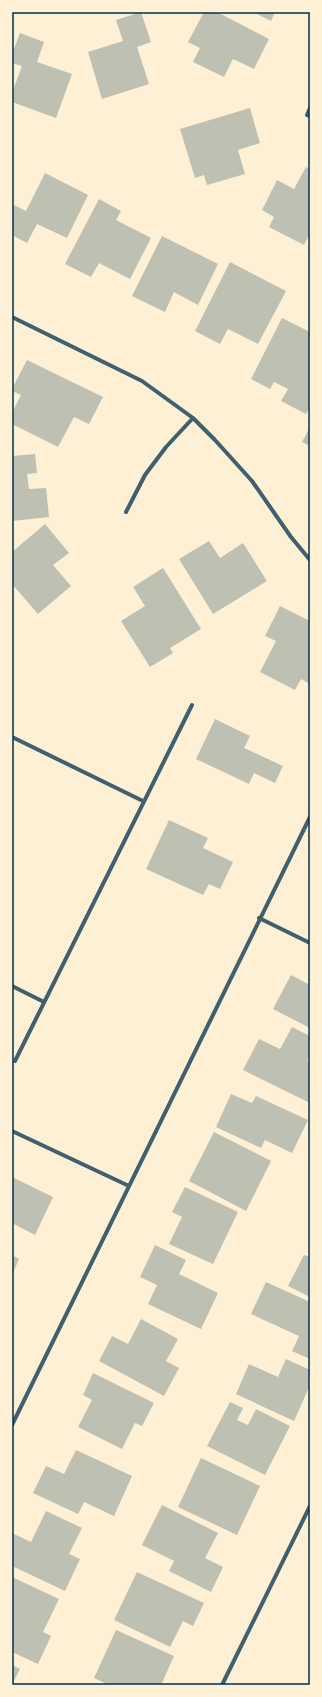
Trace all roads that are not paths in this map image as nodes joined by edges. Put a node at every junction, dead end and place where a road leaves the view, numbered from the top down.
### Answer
1 (310, 108) edge
2 (308, 115) edge
3 (12, 317) edge
4 (193, 418) junction
5 (126, 512) dead end
6 (310, 560) edge
7 (192, 705) dead end
8 (12, 737) edge
9 (143, 801) junction
10 (310, 817) edge
11 (259, 918) junction
12 (310, 943) edge
13 (12, 986) edge
14 (44, 1002) junction
15 (15, 1061) dead end
16 (12, 1131) edge
17 (129, 1186) junction
18 (12, 1425) edge
19 (310, 1506) edge
20 (222, 1685) edge

1 - 2 street
3 - 4 street
4 - 5 street
4 - 6 street
7 - 9 street
8 - 9 street
9 - 14 street
10 - 11 street
11 - 12 street
11 - 17 street
13 - 14 street
14 - 15 street
16 - 17 street
17 - 18 street
19 - 20 street

